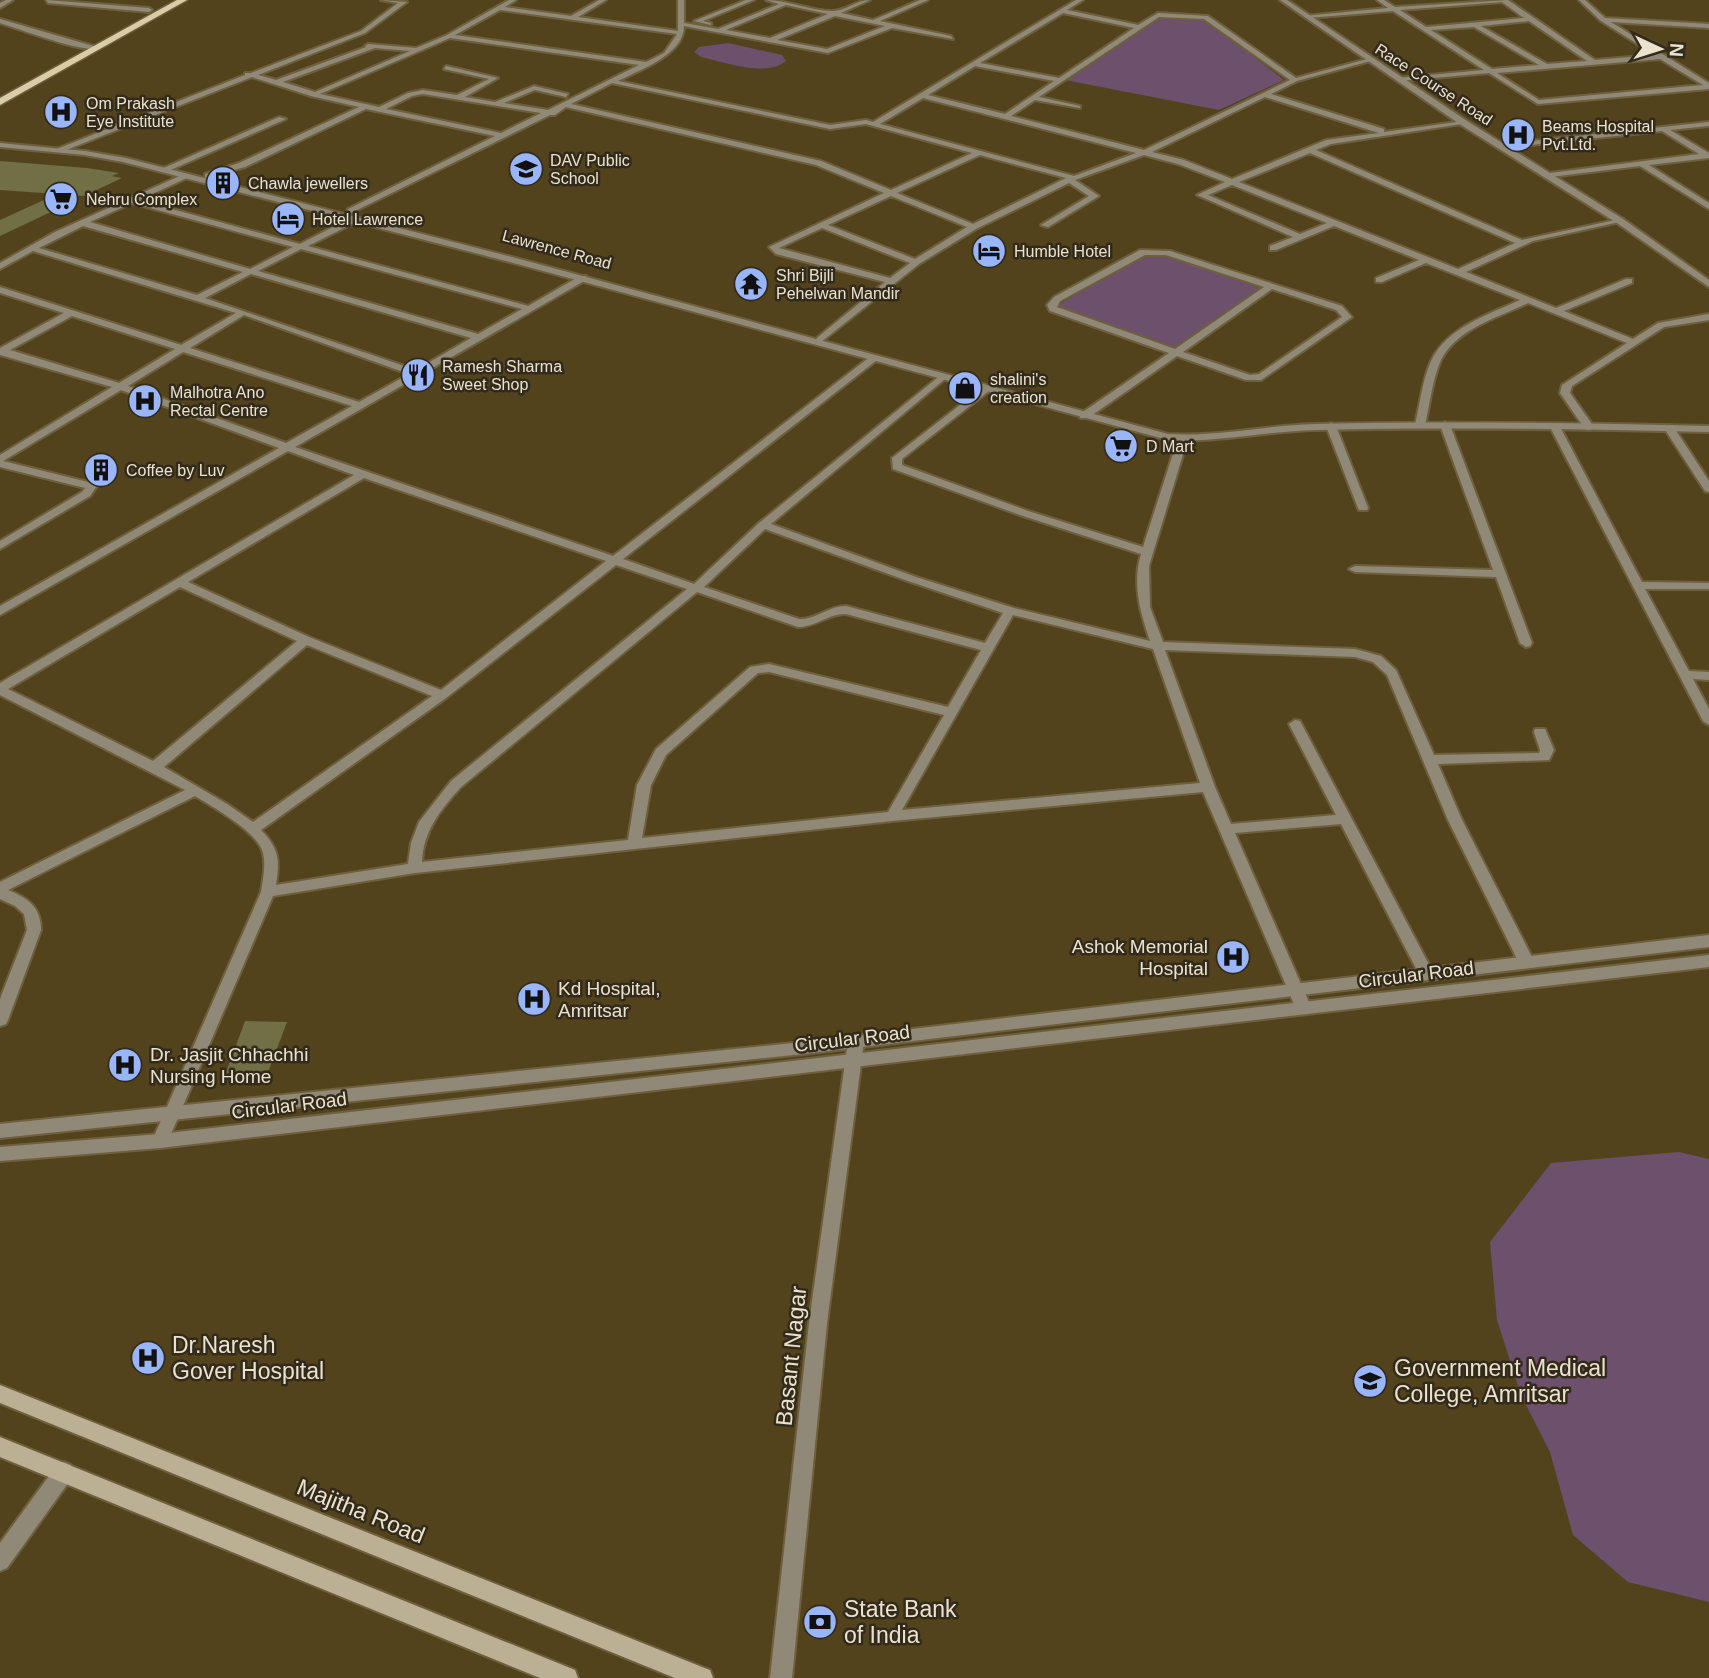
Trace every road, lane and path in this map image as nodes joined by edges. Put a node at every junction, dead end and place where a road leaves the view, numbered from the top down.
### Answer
1 (10, 0) edge
2 (167, 0) edge
3 (183, 0) edge
4 (384, 0) edge
5 (513, 0) edge
6 (603, 0) edge
7 (681, 0) edge
8 (751, 0) edge
9 (769, 0) edge
10 (811, 0) edge
11 (867, 0) edge
12 (925, 0) edge
13 (1007, 0) edge
14 (1080, 0) edge
15 (1283, 0) edge
16 (1380, 0) edge
17 (1451, 0) edge
18 (1504, 0) edge
19 (1582, 0) edge
20 (48, 1) edge
21 (405, 1) edge
22 (785, 3) junction
23 (1020, 3) dead end
24 (1458, 4) junction
25 (0, 6) edge
26 (798, 6) junction
27 (498, 8) junction
28 (149, 10) junction
29 (1395, 10) junction
30 (1062, 11) junction
31 (835, 13) junction
32 (1307, 16) junction
33 (572, 18) junction
34 (1529, 19) junction
35 (1603, 20) junction
36 (0, 21) edge
37 (875, 22) junction
38 (893, 25) junction
39 (1475, 25) junction
40 (15, 26) junction
41 (1709, 26) edge
42 (1137, 27) junction
43 (681, 28) junction
44 (1424, 29) junction
45 (8, 30) dead end
46 (723, 30) junction
47 (449, 36) junction
48 (951, 38) dead end
49 (769, 41) junction
50 (333, 43) junction
51 (82, 46) junction
52 (376, 46) junction
53 (97, 48) junction
54 (419, 50) junction
55 (1659, 57) junction
56 (1371, 60) junction
57 (1594, 63) junction
58 (649, 64) junction
59 (975, 64) junction
60 (446, 68) dead end
61 (1548, 68) junction
62 (1490, 73) junction
63 (247, 74) junction
64 (1399, 79) junction
65 (1058, 80) junction
66 (1295, 80) junction
67 (278, 82) junction
68 (615, 82) junction
69 (1709, 86) edge
70 (0, 91) edge
71 (315, 94) junction
72 (566, 94) dead end
73 (921, 95) junction
74 (1265, 95) junction
75 (459, 97) junction
76 (1033, 97) junction
77 (0, 102) edge
78 (498, 103) junction
79 (567, 105) junction
80 (365, 107) junction
81 (1078, 107) dead end
82 (378, 110) junction
83 (552, 113) junction
84 (1008, 116) junction
85 (282, 119) dead end
86 (1464, 123) junction
87 (874, 124) junction
88 (1709, 124) edge
89 (1663, 129) junction
90 (1383, 132) junction
91 (504, 136) junction
92 (0, 143) edge
93 (68, 145) junction
94 (1504, 146) junction
95 (58, 150) junction
96 (1310, 150) junction
97 (1148, 152) junction
98 (978, 153) junction
99 (1708, 156) edge
100 (1641, 163) junction
101 (167, 169) junction
102 (1550, 175) junction
103 (184, 176) junction
104 (208, 176) junction
105 (1072, 179) junction
106 (1231, 182) junction
107 (892, 193) junction
108 (130, 200) junction
109 (1709, 207) edge
110 (353, 215) junction
111 (1620, 220) junction
112 (83, 223) junction
113 (1334, 223) junction
114 (822, 225) junction
115 (1045, 225) dead end
116 (973, 227) junction
117 (1300, 237) junction
118 (451, 240) junction
119 (1521, 243) junction
120 (301, 244) junction
121 (31, 248) junction
122 (1273, 248) dead end
123 (1428, 259) junction
124 (916, 262) junction
125 (0, 266) edge
126 (251, 270) junction
127 (1460, 272) junction
128 (1704, 276) edge
129 (583, 278) junction
130 (1379, 280) dead end
131 (890, 281) junction
132 (1629, 281) dead end
133 (1709, 284) edge
134 (1271, 286) junction
135 (0, 290) edge
136 (198, 298) junction
137 (1525, 301) junction
138 (527, 308) junction
139 (243, 312) junction
140 (1554, 312) junction
141 (71, 313) junction
142 (1709, 317) edge
143 (477, 337) junction
144 (821, 339) junction
145 (1633, 342) junction
146 (181, 348) junction
147 (2, 352) edge
148 (1175, 352) junction
149 (873, 358) junction
150 (416, 373) junction
151 (942, 377) junction
152 (119, 386) junction
153 (986, 389) junction
154 (358, 405) junction
155 (1092, 415) junction
156 (1420, 425) junction
157 (1445, 425) junction
158 (1331, 426) junction
159 (1555, 427) junction
160 (1590, 427) junction
161 (1669, 428) junction
162 (1709, 429) edge
163 (1182, 438) junction
164 (286, 446) junction
165 (0, 458) edge
166 (0, 464) edge
167 (363, 474) junction
168 (1709, 489) edge
169 (1363, 508) dead end
170 (763, 526) junction
171 (0, 546) edge
172 (1148, 552) junction
173 (615, 559) junction
174 (1355, 569) dead end
175 (1499, 574) junction
176 (179, 582) junction
177 (1637, 584) junction
178 (698, 586) junction
179 (1709, 586) edge
180 (0, 611) edge
181 (1010, 611) junction
182 (305, 640) junction
183 (1526, 643) dead end
184 (1156, 646) junction
185 (988, 649) junction
186 (1685, 675) junction
187 (1709, 676) edge
188 (0, 689) edge
189 (442, 695) junction
190 (950, 712) junction
191 (1709, 721) edge
192 (1295, 724) dead end
193 (1540, 732) dead end
194 (1429, 760) junction
195 (154, 768) junction
196 (1208, 787) junction
197 (194, 791) junction
198 (892, 816) junction
199 (1345, 819) junction
200 (254, 828) junction
201 (1226, 829) junction
202 (634, 845) junction
203 (415, 868) junction
204 (0, 890) edge
205 (268, 892) junction
206 (1709, 941) edge
207 (1709, 961) edge
208 (1527, 963) junction
209 (1426, 974) junction
210 (1296, 988) junction
211 (1303, 1007) junction
212 (0, 1020) edge
213 (855, 1050) junction
214 (172, 1114) junction
215 (0, 1131) edge
216 (160, 1141) junction
217 (0, 1153) edge
218 (0, 1394) edge
219 (0, 1447) edge
220 (64, 1472) junction
221 (0, 1561) edge
222 (567, 1678) edge
223 (702, 1678) edge
224 (781, 1678) edge

1 - 25 street
2 - 28 main road
3 - 53 main road
4 - 21 street
5 - 27 street
6 - 33 street
7 - 43 street
8 - 46 street
9 - 22 street
10 - 26 street
11 - 31 street
12 - 37 street
13 - 23 street
14 - 30 street
15 - 32 street, Race Course Road
16 - 29 street
17 - 24 street
18 - 24 street
18 - 34 street
19 - 35 street
20 - 28 street
21 - 50 street
22 - 26 street
22 - 46 street
24 - 29 street
26 - 31 street
27 - 33 street
27 - 47 street
28 - 51 main road
29 - 32 street
29 - 44 street
30 - 42 street
30 - 59 street
31 - 37 street
31 - 49 street
32 - 56 street, Race Course Road
33 - 43 street
34 - 39 street
34 - 57 street
35 - 41 street
35 - 55 street
36 - 40 street
37 - 38 street
38 - 48 street
38 - 49 street
39 - 44 street
39 - 61 street
40 - 45 street
40 - 51 street
42 - 65 street
42 - 66 street
43 - 46 street
43 - 58 street
44 - 62 street
46 - 49 street
47 - 54 street
47 - 58 street
50 - 52 street
50 - 63 street
51 - 53 street
51 - 70 main road
52 - 54 street
52 - 67 street
53 - 77 main road
54 - 71 street
55 - 57 street
55 - 69 street
56 - 64 street, Race Course Road
56 - 66 street
57 - 61 street
58 - 68 street
59 - 65 street
59 - 73 street
60 - 75 street
61 - 62 street
62 - 64 street
62 - 69 street
63 - 67 street
63 - 93 street
64 - 86 street, Race Course Road
65 - 76 street
66 - 74 street
67 - 71 street
68 - 79 street
68 - 87 street
71 - 80 street
72 - 78 street
73 - 84 street
73 - 87 street
74 - 90 street
74 - 97 street
75 - 78 street
75 - 82 street
76 - 81 street
76 - 84 street
78 - 83 street
79 - 83 street
79 - 107 street
80 - 82 street
80 - 104 street
82 - 91 street
83 - 91 street
84 - 97 street
85 - 101 street
86 - 90 street
86 - 94 street, Race Course Road
87 - 98 street
88 - 89 street
89 - 94 street
89 - 99 street
90 - 96 street
91 - 110 street
92 - 93 street, Lawrence Road
92 - 95 street, Lawrence Road
93 - 95 street
93 - 101 street, Lawrence Road
94 - 102 street, Race Course Road
95 - 101 street, Lawrence Road
96 - 106 street
96 - 119 street
97 - 105 street
97 - 106 street
98 - 105 street
98 - 107 street
99 - 100 street
100 - 102 street
100 - 109 street
101 - 103 street, Lawrence Road
101 - 104 street, Lawrence Road
102 - 111 street, Race Course Road
103 - 108 street
103 - 110 street, Lawrence Road
104 - 110 street, Lawrence Road
105 - 115 street
105 - 116 street
106 - 113 street
106 - 117 street
107 - 114 street
107 - 116 street
108 - 112 street
108 - 120 street
110 - 118 street, Lawrence Road
110 - 120 street
111 - 119 street
111 - 128 street, Race Course Road
112 - 121 street
112 - 126 street
113 - 117 street
113 - 123 street
114 - 124 street
114 - 131 street
116 - 124 street
117 - 122 street
118 - 129 street, Lawrence Road
118 - 144 street, Lawrence Road
119 - 127 street
120 - 126 street
120 - 138 street
121 - 125 street
121 - 136 street
123 - 127 street
123 - 130 street
124 - 131 street
126 - 136 street
126 - 143 street
127 - 137 street
128 - 133 street, Race Course Road
129 - 138 street
129 - 149 street, Lawrence Road
131 - 144 street
132 - 140 street
134 - 148 street
134 - 148 street
134 - 148 street
135 - 141 street
136 - 139 street
137 - 140 street
137 - 156 street
138 - 143 street
139 - 146 street
139 - 150 street
140 - 145 street
141 - 146 street
141 - 147 street
142 - 145 street
143 - 150 street
144 - 155 street, Lawrence Road
145 - 160 street
146 - 152 street
146 - 154 street
147 - 152 street
148 - 155 street
149 - 151 street, Lawrence Road
149 - 173 street
150 - 154 street
151 - 153 street, Lawrence Road
151 - 170 street
152 - 164 street
152 - 165 street
153 - 155 street, Lawrence Road
153 - 172 street
154 - 164 street
155 - 163 street, Lawrence Road
156 - 157 street, Lawrence Road
156 - 158 street, Lawrence Road
157 - 159 street, Lawrence Road
157 - 175 street
158 - 163 street, Lawrence Road
158 - 169 street
159 - 160 street, Lawrence Road
159 - 177 street
160 - 161 street, Lawrence Road
161 - 162 street, Lawrence Road
161 - 168 street
163 - 172 street
164 - 167 street
164 - 180 street
166 - 171 street
167 - 173 street
167 - 176 street
170 - 178 street
170 - 181 street
172 - 184 street
173 - 178 street
173 - 189 street
174 - 175 street
175 - 183 street
176 - 182 street
176 - 188 street
177 - 179 street
177 - 186 street
178 - 185 street
178 - 203 street
181 - 184 street
181 - 185 street
182 - 189 street
182 - 195 street
184 - 194 street
184 - 196 street
185 - 190 street
186 - 187 street
186 - 191 street
188 - 195 street
189 - 200 street
190 - 198 street
190 - 202 street
192 - 199 street
193 - 194 street
194 - 208 street
195 - 197 street
196 - 198 street
196 - 201 street
197 - 200 street
197 - 204 street
198 - 202 street
199 - 201 street
199 - 209 street
200 - 205 street
201 - 210 street
202 - 203 street
203 - 205 street
204 - 212 street
205 - 214 street
206 - 208 street, Circular Road
207 - 211 street, Circular Road
208 - 209 street, Circular Road
209 - 210 street, Circular Road
210 - 211 street
210 - 213 street, Circular Road
211 - 213 street, Circular Road
213 - 214 street, Circular Road
213 - 216 street, Circular Road
213 - 224 street, Basant Nagar
214 - 215 street, Circular Road
214 - 216 street
216 - 217 street, Circular Road
218 - 223 main road, Majitha Road
219 - 220 main road
220 - 221 street
220 - 222 main road

